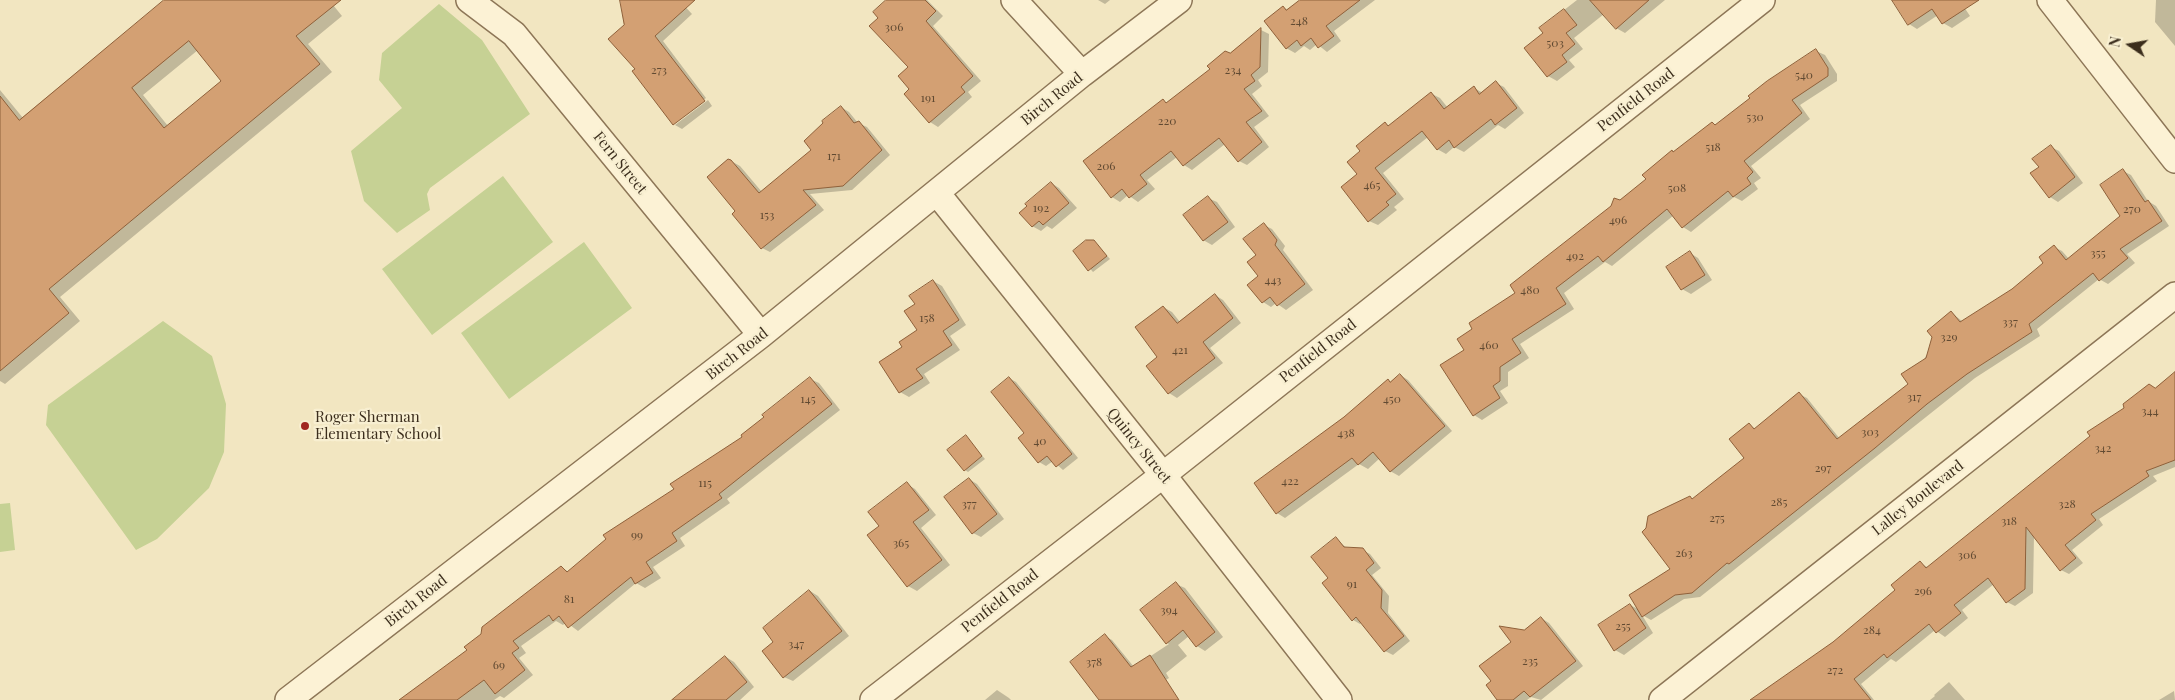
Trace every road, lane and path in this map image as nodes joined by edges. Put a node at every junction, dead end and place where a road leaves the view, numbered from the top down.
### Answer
1 (469, 0) edge
2 (1014, 0) edge
3 (1180, 0) edge
4 (1762, 0) edge
5 (2050, 0) edge
6 (1082, 74) junction
7 (2175, 160) edge
8 (937, 193) junction
9 (2175, 295) edge
10 (761, 335) junction
11 (1163, 475) junction
12 (288, 700) edge
13 (873, 700) edge
14 (1339, 700) edge
15 (1662, 700) edge

1 - 10 street, Fern Street
2 - 6 street
3 - 6 street, Birch Road
4 - 11 street, Penfield Road
5 - 7 street
6 - 8 street, Birch Road
8 - 10 street, Birch Road
8 - 11 street, Quincy Street
9 - 15 street, Lalley Boulevard
10 - 12 street, Birch Road
11 - 13 street, Penfield Road
11 - 14 street, Quincy Street

